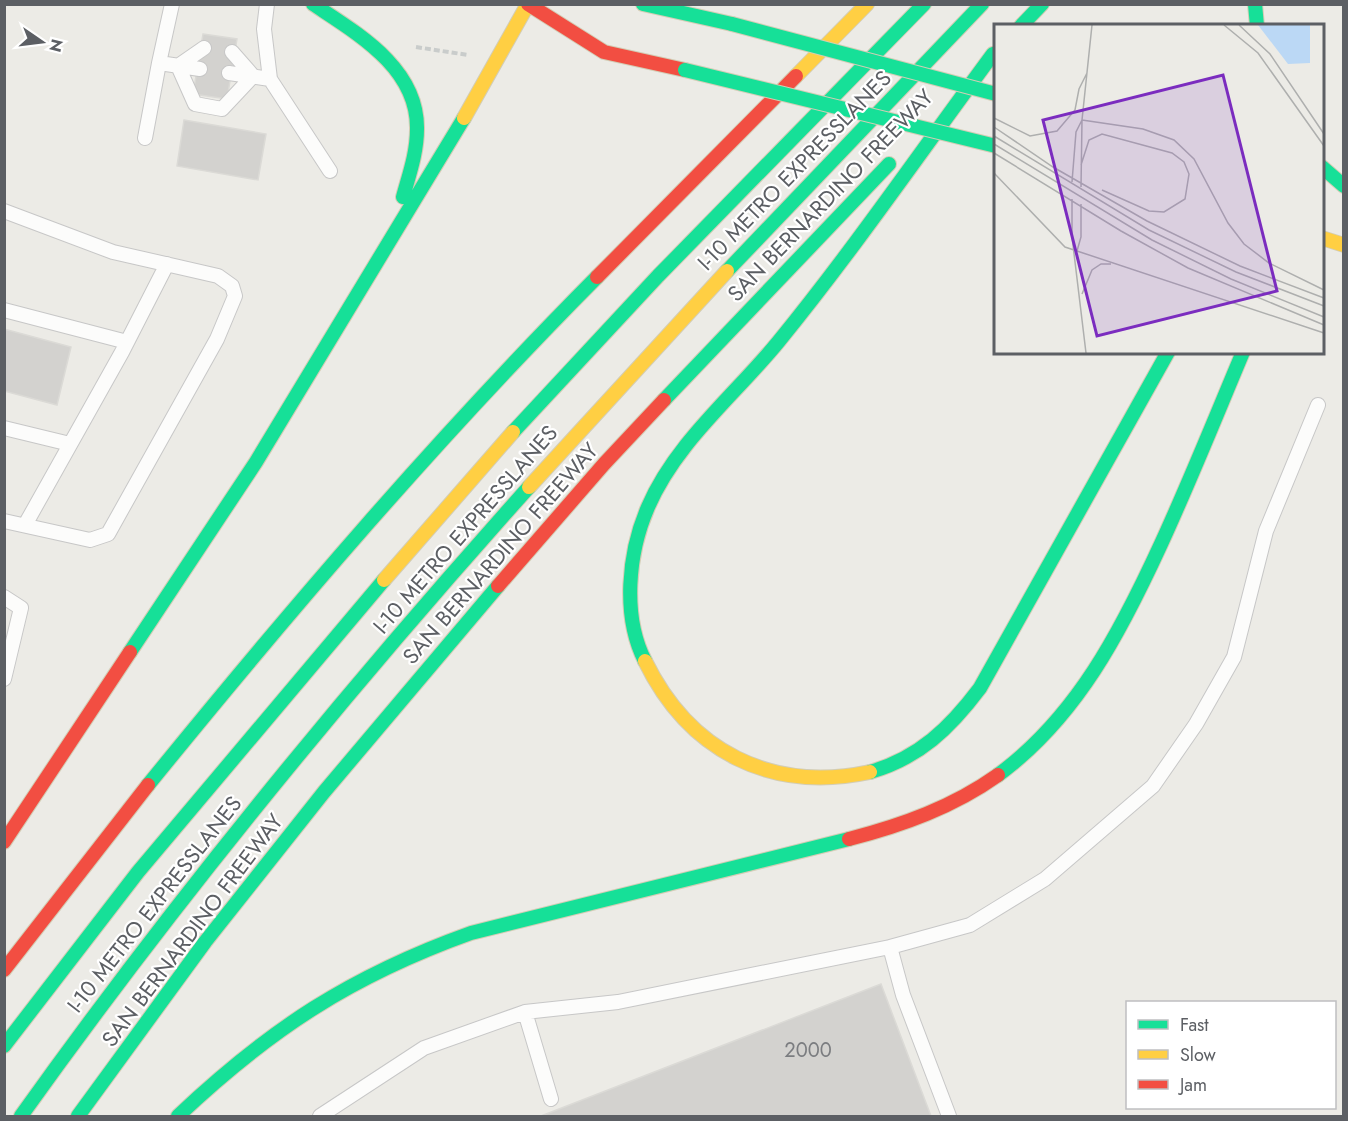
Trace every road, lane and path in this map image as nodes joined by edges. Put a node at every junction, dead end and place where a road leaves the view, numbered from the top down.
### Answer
1 (172, 4) edge
2 (267, 4) edge
3 (314, 4) edge
4 (528, 4) edge
5 (643, 4) edge
6 (867, 4) edge
7 (924, 4) edge
8 (982, 4) edge
9 (1042, 4) edge
10 (1255, 4) edge
11 (1023, 24) edge
12 (1257, 24) edge
13 (412, 47) dead end
14 (204, 48) dead end
15 (232, 52) dead end
16 (994, 53) edge
17 (480, 57) dead end
18 (159, 63) junction
19 (178, 66) junction
20 (200, 69) dead end
21 (229, 73) dead end
22 (253, 76) junction
23 (270, 79) junction
24 (994, 93) edge
25 (145, 138) dead end
26 (913, 138) dead end
27 (994, 146) edge
28 (897, 155) dead end
29 (1324, 168) edge
30 (330, 171) dead end
31 (1344, 186) edge
32 (4, 211) edge
33 (1324, 238) edge
34 (1344, 245) edge
35 (381, 258) junction
36 (167, 264) junction
37 (4, 310) edge
38 (127, 342) junction
39 (1167, 354) edge
40 (1242, 354) edge
41 (1318, 405) dead end
42 (4, 428) edge
43 (70, 444) junction
44 (4, 521) edge
45 (25, 525) junction
46 (4, 597) edge
47 (4, 679) edge
48 (4, 842) edge
49 (890, 946) junction
50 (4, 969) edge
51 (525, 1012) junction
52 (4, 1046) edge
53 (551, 1099) dead end
54 (21, 1116) edge
55 (78, 1116) edge
56 (178, 1116) edge
57 (320, 1116) edge
58 (949, 1116) edge

1 - 18 lane
2 - 23 lane
3 - 35 main road
4 - 27 main road, bridge
4 - 35 main road
5 - 24 main road, bridge
6 - 50 main road
7 - 52 main road, I-10 METRO EXPRESSLANES
8 - 54 main road, I-10 METRO EXPRESSLANES
9 - 11 main road
10 - 12 main road
13 - 17 path
14 - 19 lane
15 - 22 lane
16 - 26 main road, SAN BERNARDINO FREEWAY
16 - 39 main road
18 - 19 lane
18 - 25 lane
19 - 20 lane
19 - 22 lane
21 - 22 lane
22 - 23 lane
23 - 30 lane
28 - 55 main road, SAN BERNARDINO FREEWAY
29 - 31 main road
32 - 36 lane
33 - 34 main road
35 - 48 main road
36 - 38 lane
36 - 45 lane
37 - 38 lane
38 - 43 lane
40 - 56 main road
41 - 49 lane
42 - 43 lane
43 - 45 lane
44 - 45 lane
46 - 47 lane
49 - 51 lane
49 - 58 lane
51 - 53 lane
51 - 57 lane

